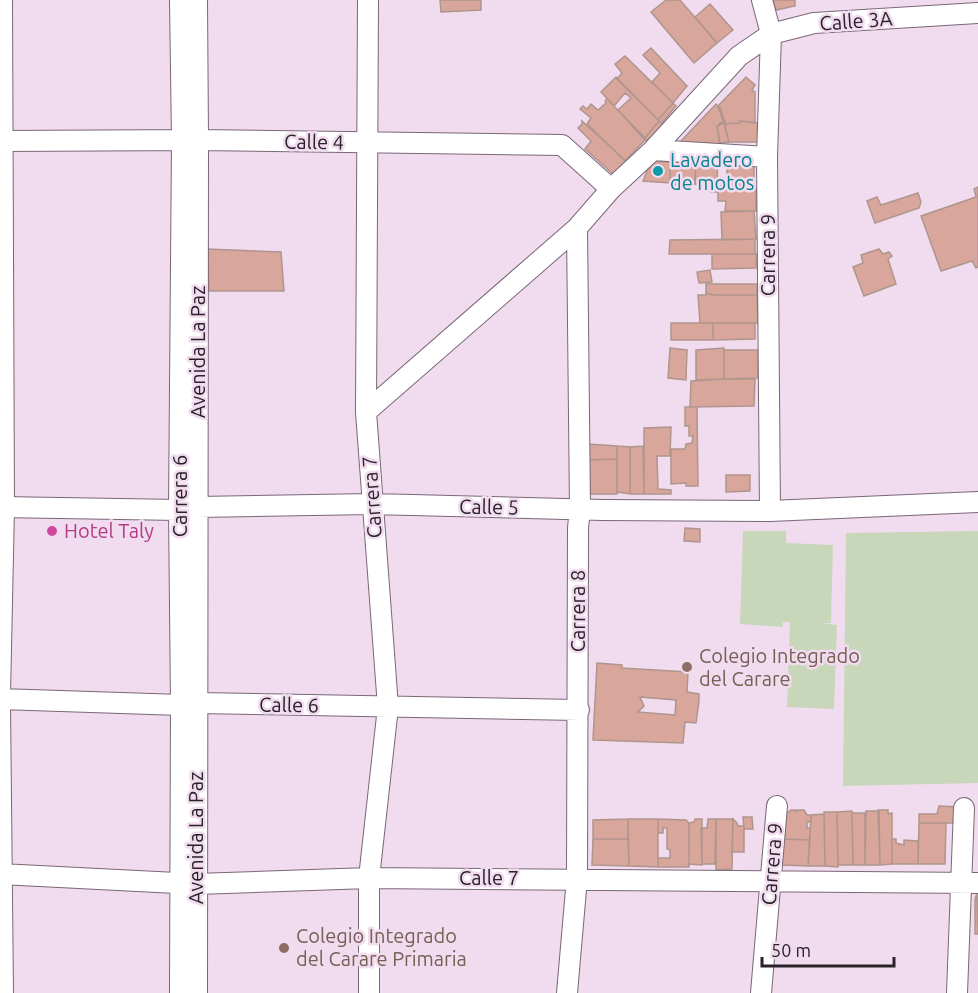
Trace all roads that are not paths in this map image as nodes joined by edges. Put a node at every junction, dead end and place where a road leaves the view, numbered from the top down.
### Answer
1 (2, 0) edge
2 (180, 0) edge
3 (197, 0) edge
4 (368, 0) edge
5 (762, 0) edge
6 (978, 14) edge
7 (771, 34) junction
8 (190, 140) junction
9 (1, 141) edge
10 (368, 142) junction
11 (653, 150) junction
12 (767, 157) junction
13 (611, 189) junction
14 (577, 228) junction
15 (366, 412) junction
16 (978, 502) edge
17 (372, 504) junction
18 (2, 507) edge
19 (188, 509) junction
20 (580, 509) junction
21 (770, 511) junction
22 (0, 697) edge
23 (0, 704) edge
24 (188, 704) junction
25 (388, 707) junction
26 (579, 710) junction
27 (777, 806) dead end
28 (964, 808) dead end
29 (2, 874) edge
30 (369, 878) junction
31 (577, 878) junction
32 (769, 880) junction
33 (970, 882) edge
34 (188, 884) junction
35 (3, 993) edge
36 (180, 993) edge
37 (196, 993) edge
38 (369, 993) edge
39 (567, 993) edge
40 (761, 993) edge
41 (957, 993) edge

1 - 9 street
2 - 8 street, Carrera 6
3 - 8 street
4 - 10 street, Carrera 7
5 - 7 street, Carrera 9
6 - 7 street, Calle 3A
7 - 11 street, Calle 3A
7 - 12 street, Carrera 9
8 - 9 street, Calle 4
8 - 10 street, Calle 4
8 - 19 street, Carrera 6
9 - 18 street
10 - 13 street, Calle 4
10 - 15 street, Carrera 7
11 - 12 street
11 - 13 street, Calle 3A
12 - 21 street, Carrera 9
13 - 14 street, Calle 3A
14 - 15 street, Calle 3A
14 - 20 street, Carrera 8
15 - 17 street, Carrera 7
16 - 21 street, Calle 5
17 - 19 street, Calle 5
17 - 20 street, Calle 5
17 - 25 street, Carrera 7
18 - 19 street, Calle 5
18 - 22 street
19 - 24 street, Carrera 6
20 - 21 street, Calle 5
20 - 26 street, Carrera 8
22 - 24 street, Calle 6
23 - 29 street
24 - 25 street, Calle 6
24 - 34 street, Carrera 6
25 - 26 street, Calle 6
25 - 30 street, Carrera 7
26 - 31 street, Carrera 8
27 - 32 street, Carrera 9
28 - 33 street
29 - 34 street, Calle 7
29 - 35 street
30 - 31 street, Calle 7
30 - 34 street, Calle 7
30 - 38 street, Carrera 7
31 - 32 street, Calle 7
31 - 39 street, Carrera 8
32 - 33 street, Calle 7
32 - 40 street, Carrera 9
33 - 41 street
34 - 36 street, Carrera 6
34 - 37 street, Avenida La Paz

